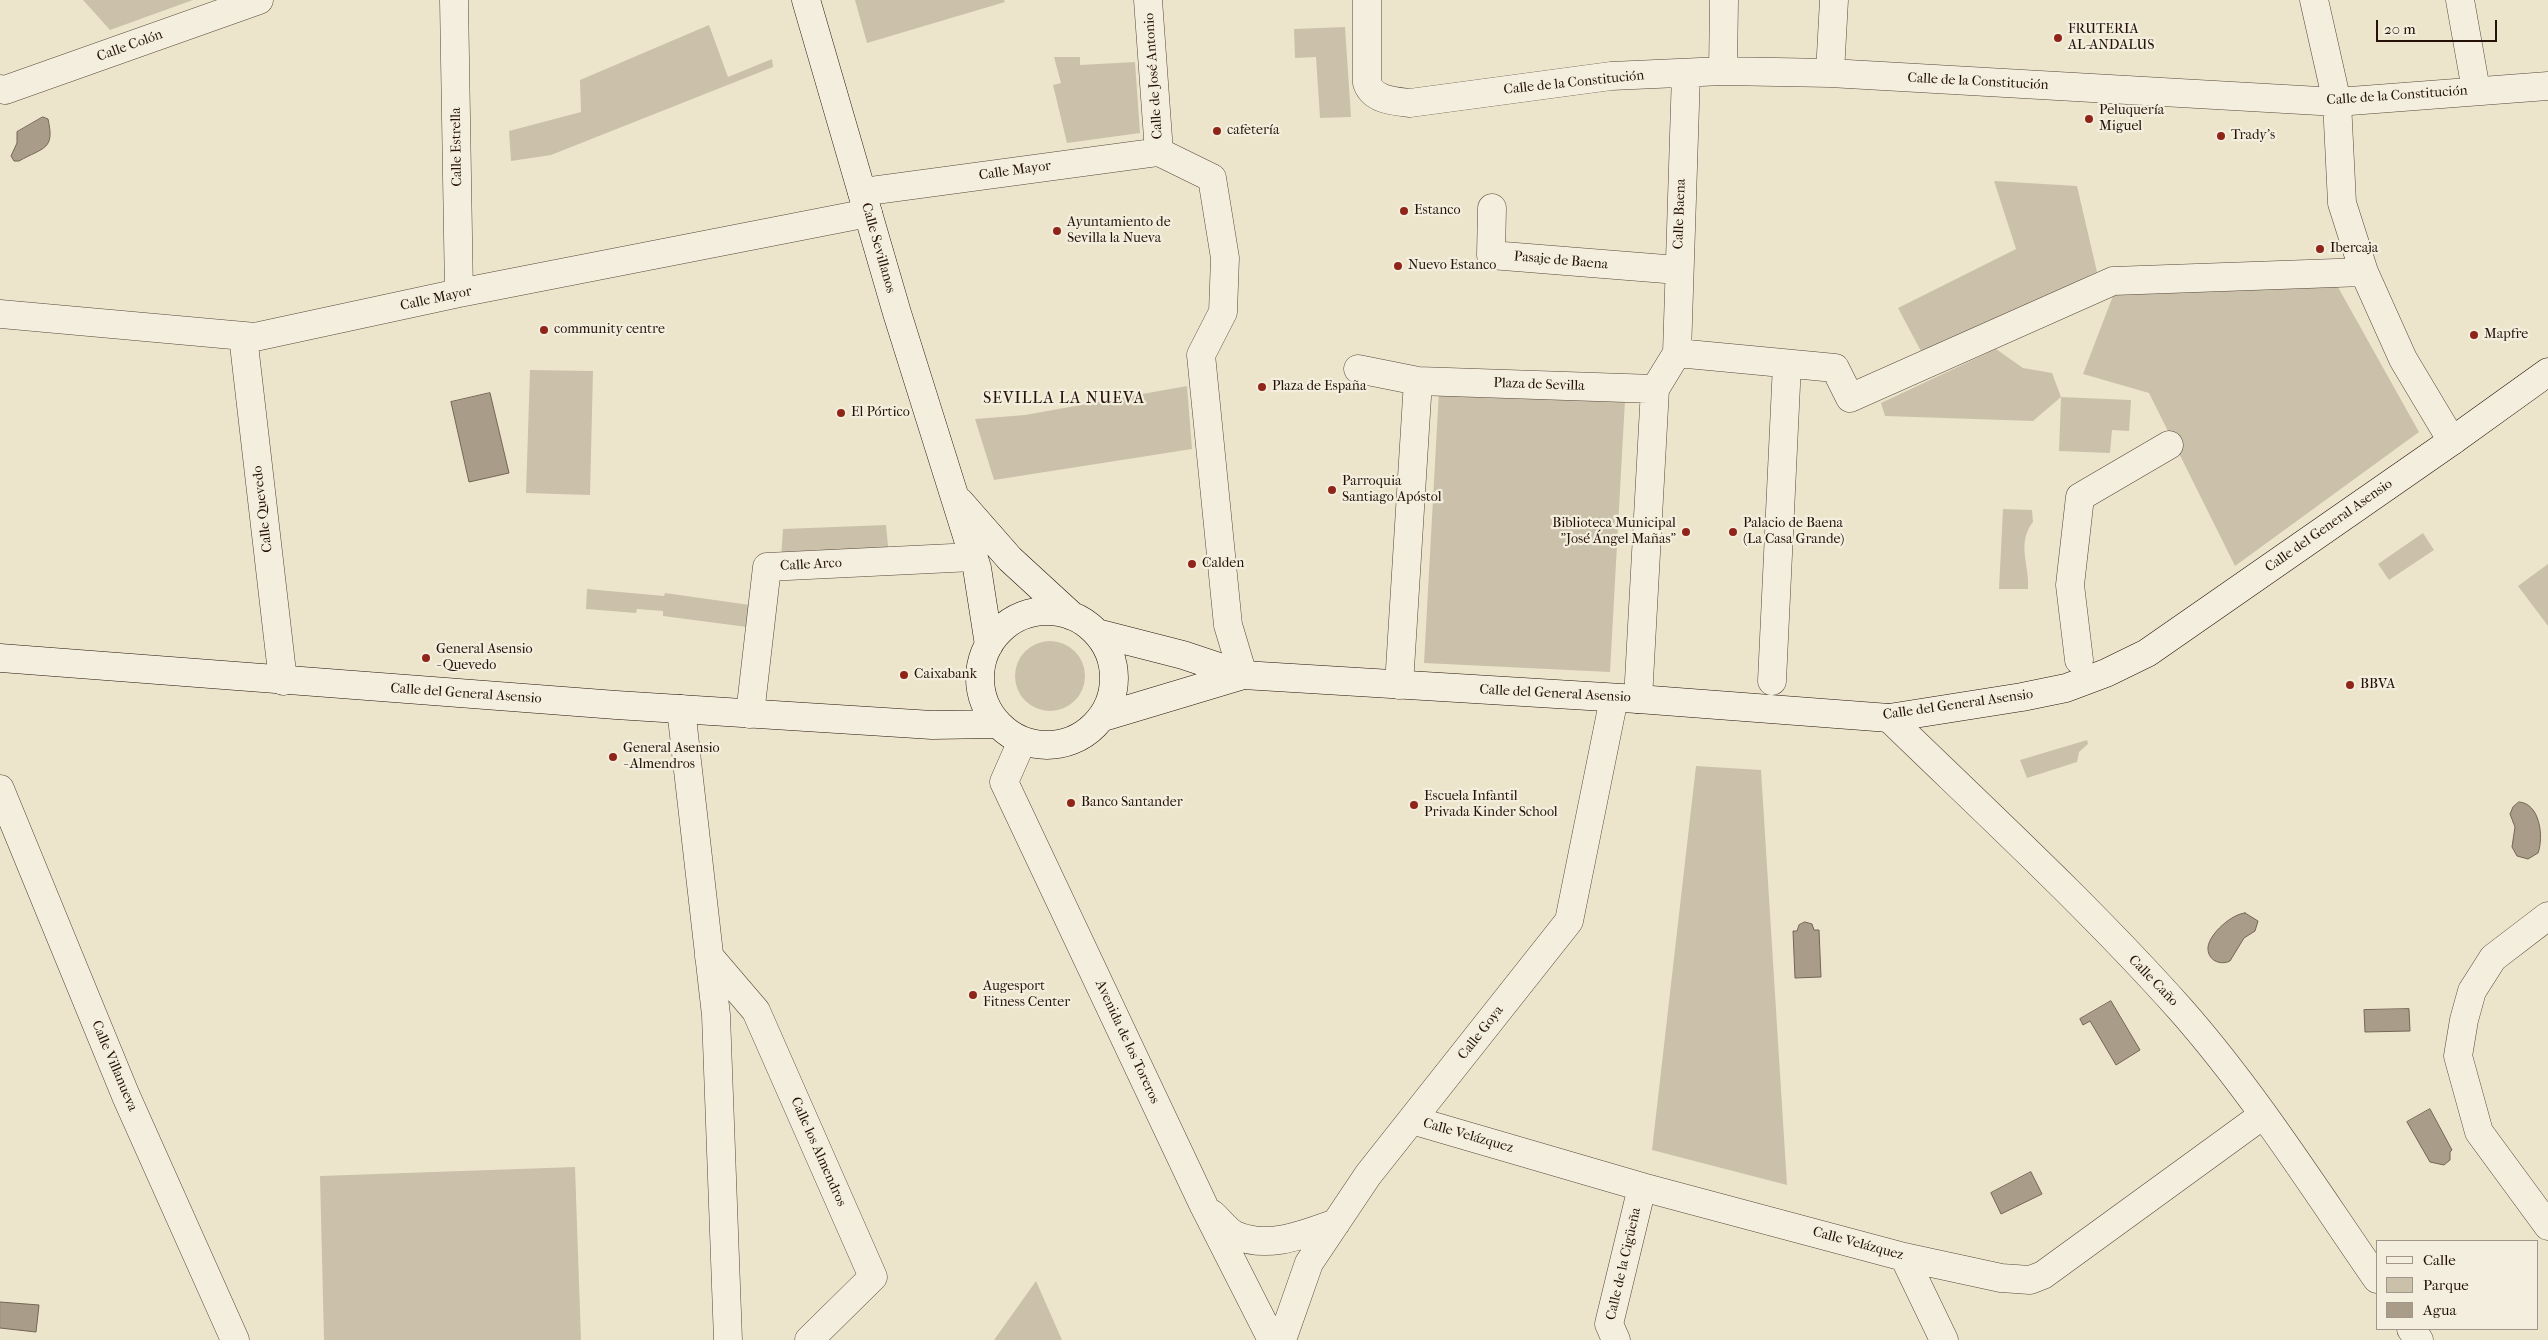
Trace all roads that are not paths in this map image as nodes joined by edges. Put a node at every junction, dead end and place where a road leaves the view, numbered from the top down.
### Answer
1 (259, 0) edge
2 (454, 0) edge
3 (806, 0) edge
4 (1148, 0) edge
5 (1367, 0) edge
6 (1724, 0) edge
7 (1834, 0) edge
8 (2314, 0) edge
9 (2460, 0) edge
10 (1723, 71) junction
11 (1686, 74) junction
12 (1830, 74) junction
13 (2548, 86) edge
14 (2476, 90) junction
15 (2, 95) edge
16 (2337, 102) junction
17 (1164, 154) junction
18 (865, 202) junction
19 (1492, 208) dead end
20 (1678, 270) junction
21 (2364, 272) junction
22 (459, 293) junction
23 (0, 314) edge
24 (243, 336) junction
25 (1677, 353) junction
26 (1787, 364) junction
27 (1358, 369) dead end
28 (2548, 372) edge
29 (1418, 381) junction
30 (1655, 389) junction
31 (2452, 442) junction
32 (2169, 445) dead end
33 (954, 495) junction
34 (973, 557) junction
35 (1072, 616) junction
36 (1097, 633) junction
37 (989, 645) junction
38 (0, 658) edge
39 (2080, 660) dead end
40 (1243, 675) junction
41 (1772, 680) dead end
42 (283, 681) junction
43 (1400, 685) junction
44 (982, 697) junction
45 (1626, 699) junction
46 (681, 709) junction
47 (750, 714) junction
48 (1102, 717) junction
49 (1889, 718) junction
50 (997, 724) junction
51 (932, 725) junction
52 (1022, 741) junction
53 (0, 789) edge
54 (2548, 916) edge
55 (709, 956) junction
56 (2263, 1115) junction
57 (1412, 1120) junction
58 (1642, 1187) junction
59 (1204, 1206) junction
60 (1336, 1223) junction
61 (2548, 1226) edge
62 (1904, 1257) junction
63 (2376, 1278) edge
64 (234, 1340) edge
65 (728, 1340) edge
66 (809, 1340) edge
67 (1272, 1340) edge
68 (1282, 1340) edge
69 (1616, 1340) edge
70 (1944, 1340) edge

1 - 15 street, Calle Colón
2 - 22 street, Calle Estrella
3 - 18 street, Calle Sevillanos
4 - 17 street, Calle de José Antonio
5 - 11 street, Calle de la Constitución
6 - 10 street
7 - 12 street
8 - 16 street
9 - 14 street
10 - 11 street, Calle de la Constitución
10 - 12 street, Calle de la Constitución
11 - 20 street, Calle Baena
12 - 16 street, Calle de la Constitución
13 - 14 street, Calle de la Constitución
14 - 16 street, Calle de la Constitución
16 - 21 street
17 - 18 street, Calle Mayor
17 - 40 street
18 - 22 street, Calle Mayor
18 - 33 street, Calle Sevillanos
19 - 20 street, Pasaje de Baena
20 - 25 street, Calle Baena
21 - 26 street
21 - 31 street
22 - 24 street, Calle Mayor
23 - 24 street, Calle Mayor
24 - 42 street, Calle Quevedo
25 - 26 street
25 - 30 street
26 - 41 street
27 - 29 street, Plaza de Sevilla
28 - 31 street, Calle del General Asensio
29 - 30 street, Plaza de Sevilla
29 - 43 street
30 - 45 street
31 - 49 street, Calle del General Asensio
32 - 39 street
33 - 34 street, Calle Sevillanos
33 - 35 street, Calle Sevillanos
34 - 37 street, Calle Sevillanos
34 - 47 street, Calle Arco
35 - 36 street
35 - 37 street
36 - 40 street, Calle del General Asensio
36 - 48 street
37 - 44 street
38 - 42 street, Calle del General Asensio
40 - 43 street, Calle del General Asensio
40 - 48 street, Calle del General Asensio
42 - 46 street, Calle del General Asensio
43 - 45 street, Calle del General Asensio
44 - 50 street
44 - 51 street
45 - 49 street, Calle del General Asensio
45 - 57 street, Calle Goya
46 - 47 street, Calle del General Asensio
46 - 55 street
47 - 51 street, Calle del General Asensio
48 - 52 street
49 - 56 street, Calle Caño
50 - 51 street, Calle del General Asensio
50 - 52 street
52 - 59 street, Avenida de los Toreros
53 - 64 street, Calle Villanueva
54 - 61 street
55 - 65 street
55 - 66 street, Calle los Almendros
56 - 62 street, Calle Velázquez
56 - 63 street, Calle Caño
57 - 58 street, Calle Velázquez
57 - 60 street, Calle Goya
58 - 62 street, Calle Velázquez
58 - 69 street, Calle de la Cigüeña
59 - 60 street
59 - 67 street, Avenida de los Toreros
60 - 68 street, Calle Goya
62 - 70 street

